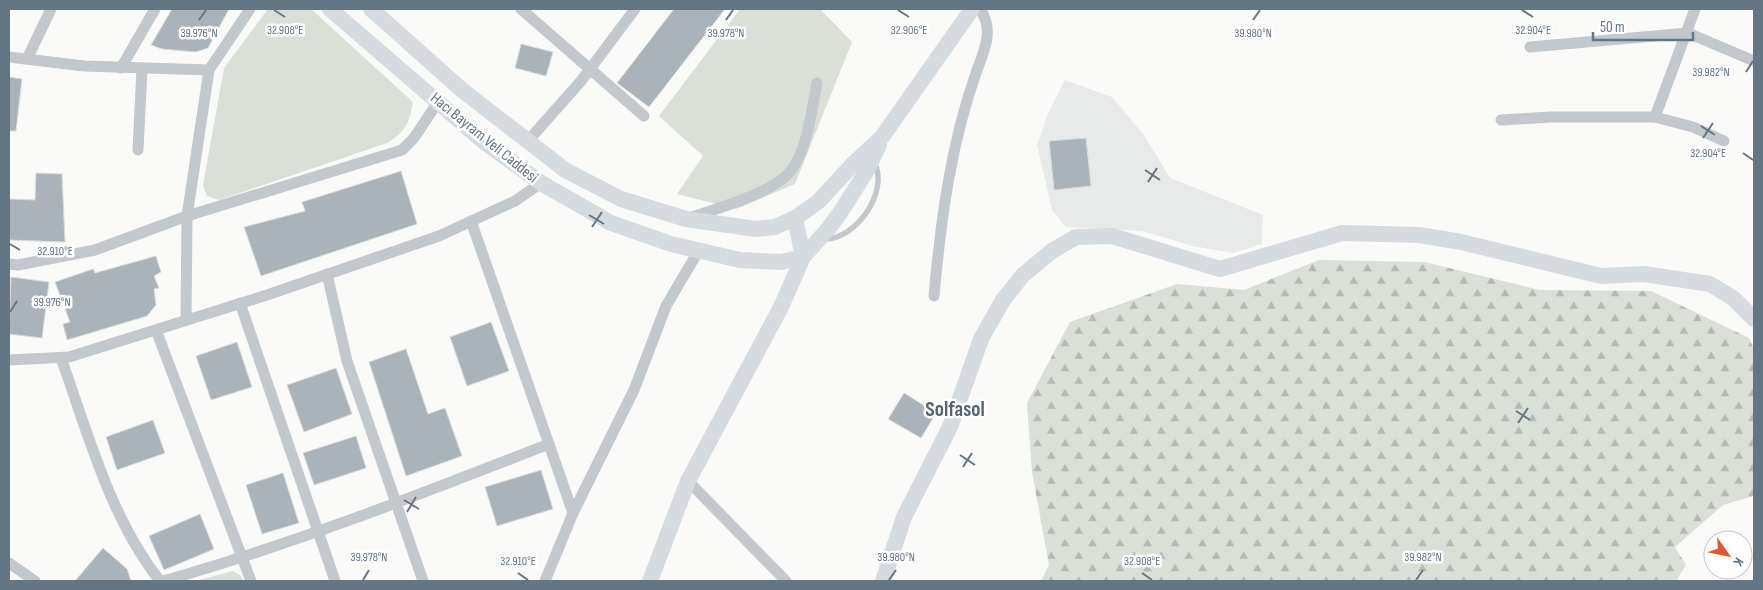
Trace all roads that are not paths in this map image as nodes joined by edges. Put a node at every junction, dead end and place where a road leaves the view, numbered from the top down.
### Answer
1 (51, 9) edge
2 (155, 9) edge
3 (250, 9) edge
4 (330, 9) edge
5 (371, 9) edge
6 (521, 9) edge
7 (635, 9) edge
8 (972, 9) edge
9 (980, 9) edge
10 (1695, 9) edge
11 (1688, 33) junction
12 (1530, 47) dead end
13 (9, 57) edge
14 (27, 60) junction
15 (1754, 61) edge
16 (121, 68) junction
17 (591, 68) junction
18 (142, 69) junction
19 (209, 70) junction
20 (817, 83) dead end
21 (438, 102) junction
22 (644, 116) dead end
23 (1655, 117) junction
24 (1502, 120) dead end
25 (882, 137) junction
26 (1724, 141) dead end
27 (527, 142) junction
28 (138, 150) dead end
29 (541, 184) junction
30 (186, 216) junction
31 (795, 218) junction
32 (686, 219) junction
33 (471, 221) junction
34 (699, 250) junction
35 (803, 257) junction
36 (9, 264) edge
37 (327, 274) junction
38 (934, 296) dead end
39 (240, 303) junction
40 (1754, 319) edge
41 (186, 320) junction
42 (156, 330) junction
43 (61, 358) junction
44 (9, 360) edge
45 (549, 444) junction
46 (688, 481) junction
47 (395, 505) junction
48 (573, 513) junction
49 (318, 532) junction
50 (244, 558) junction
51 (9, 563) edge
52 (35, 581) edge
53 (161, 581) edge
54 (251, 581) edge
55 (335, 581) edge
56 (423, 581) edge
57 (545, 581) edge
58 (650, 581) edge
59 (786, 581) edge
60 (883, 581) edge

1 - 14 street
2 - 16 street
3 - 19 street
4 - 21 street, Hacı Bayram Veli Caddesi
5 - 27 street
6 - 17 street
7 - 17 street
8 - 25 street
9 - 38 street
10 - 11 street
11 - 12 street
11 - 15 street
11 - 23 street
13 - 14 street
14 - 16 street
16 - 18 street
17 - 22 street
17 - 27 street
18 - 19 street
18 - 28 street
19 - 30 street
20 - 32 street
21 - 29 street, Hacı Bayram Veli Caddesi
21 - 30 street
23 - 24 street
23 - 26 street
25 - 31 street
25 - 35 street
27 - 32 street
29 - 33 street
29 - 34 street, Hacı Bayram Veli Caddesi
30 - 36 street
30 - 41 street
31 - 32 street
31 - 35 street
33 - 37 street
33 - 45 street
34 - 35 street, Hacı Bayram Veli Caddesi
34 - 48 street
35 - 46 street
37 - 39 street
37 - 47 street
39 - 41 street
39 - 49 street
40 - 60 street
41 - 42 street
42 - 43 street
42 - 50 street
43 - 44 street
43 - 53 street
45 - 47 street
45 - 48 street
46 - 58 street
46 - 59 street
47 - 49 street
47 - 56 street
48 - 57 street
49 - 50 street
49 - 55 street
50 - 53 street
50 - 54 street
51 - 52 street

